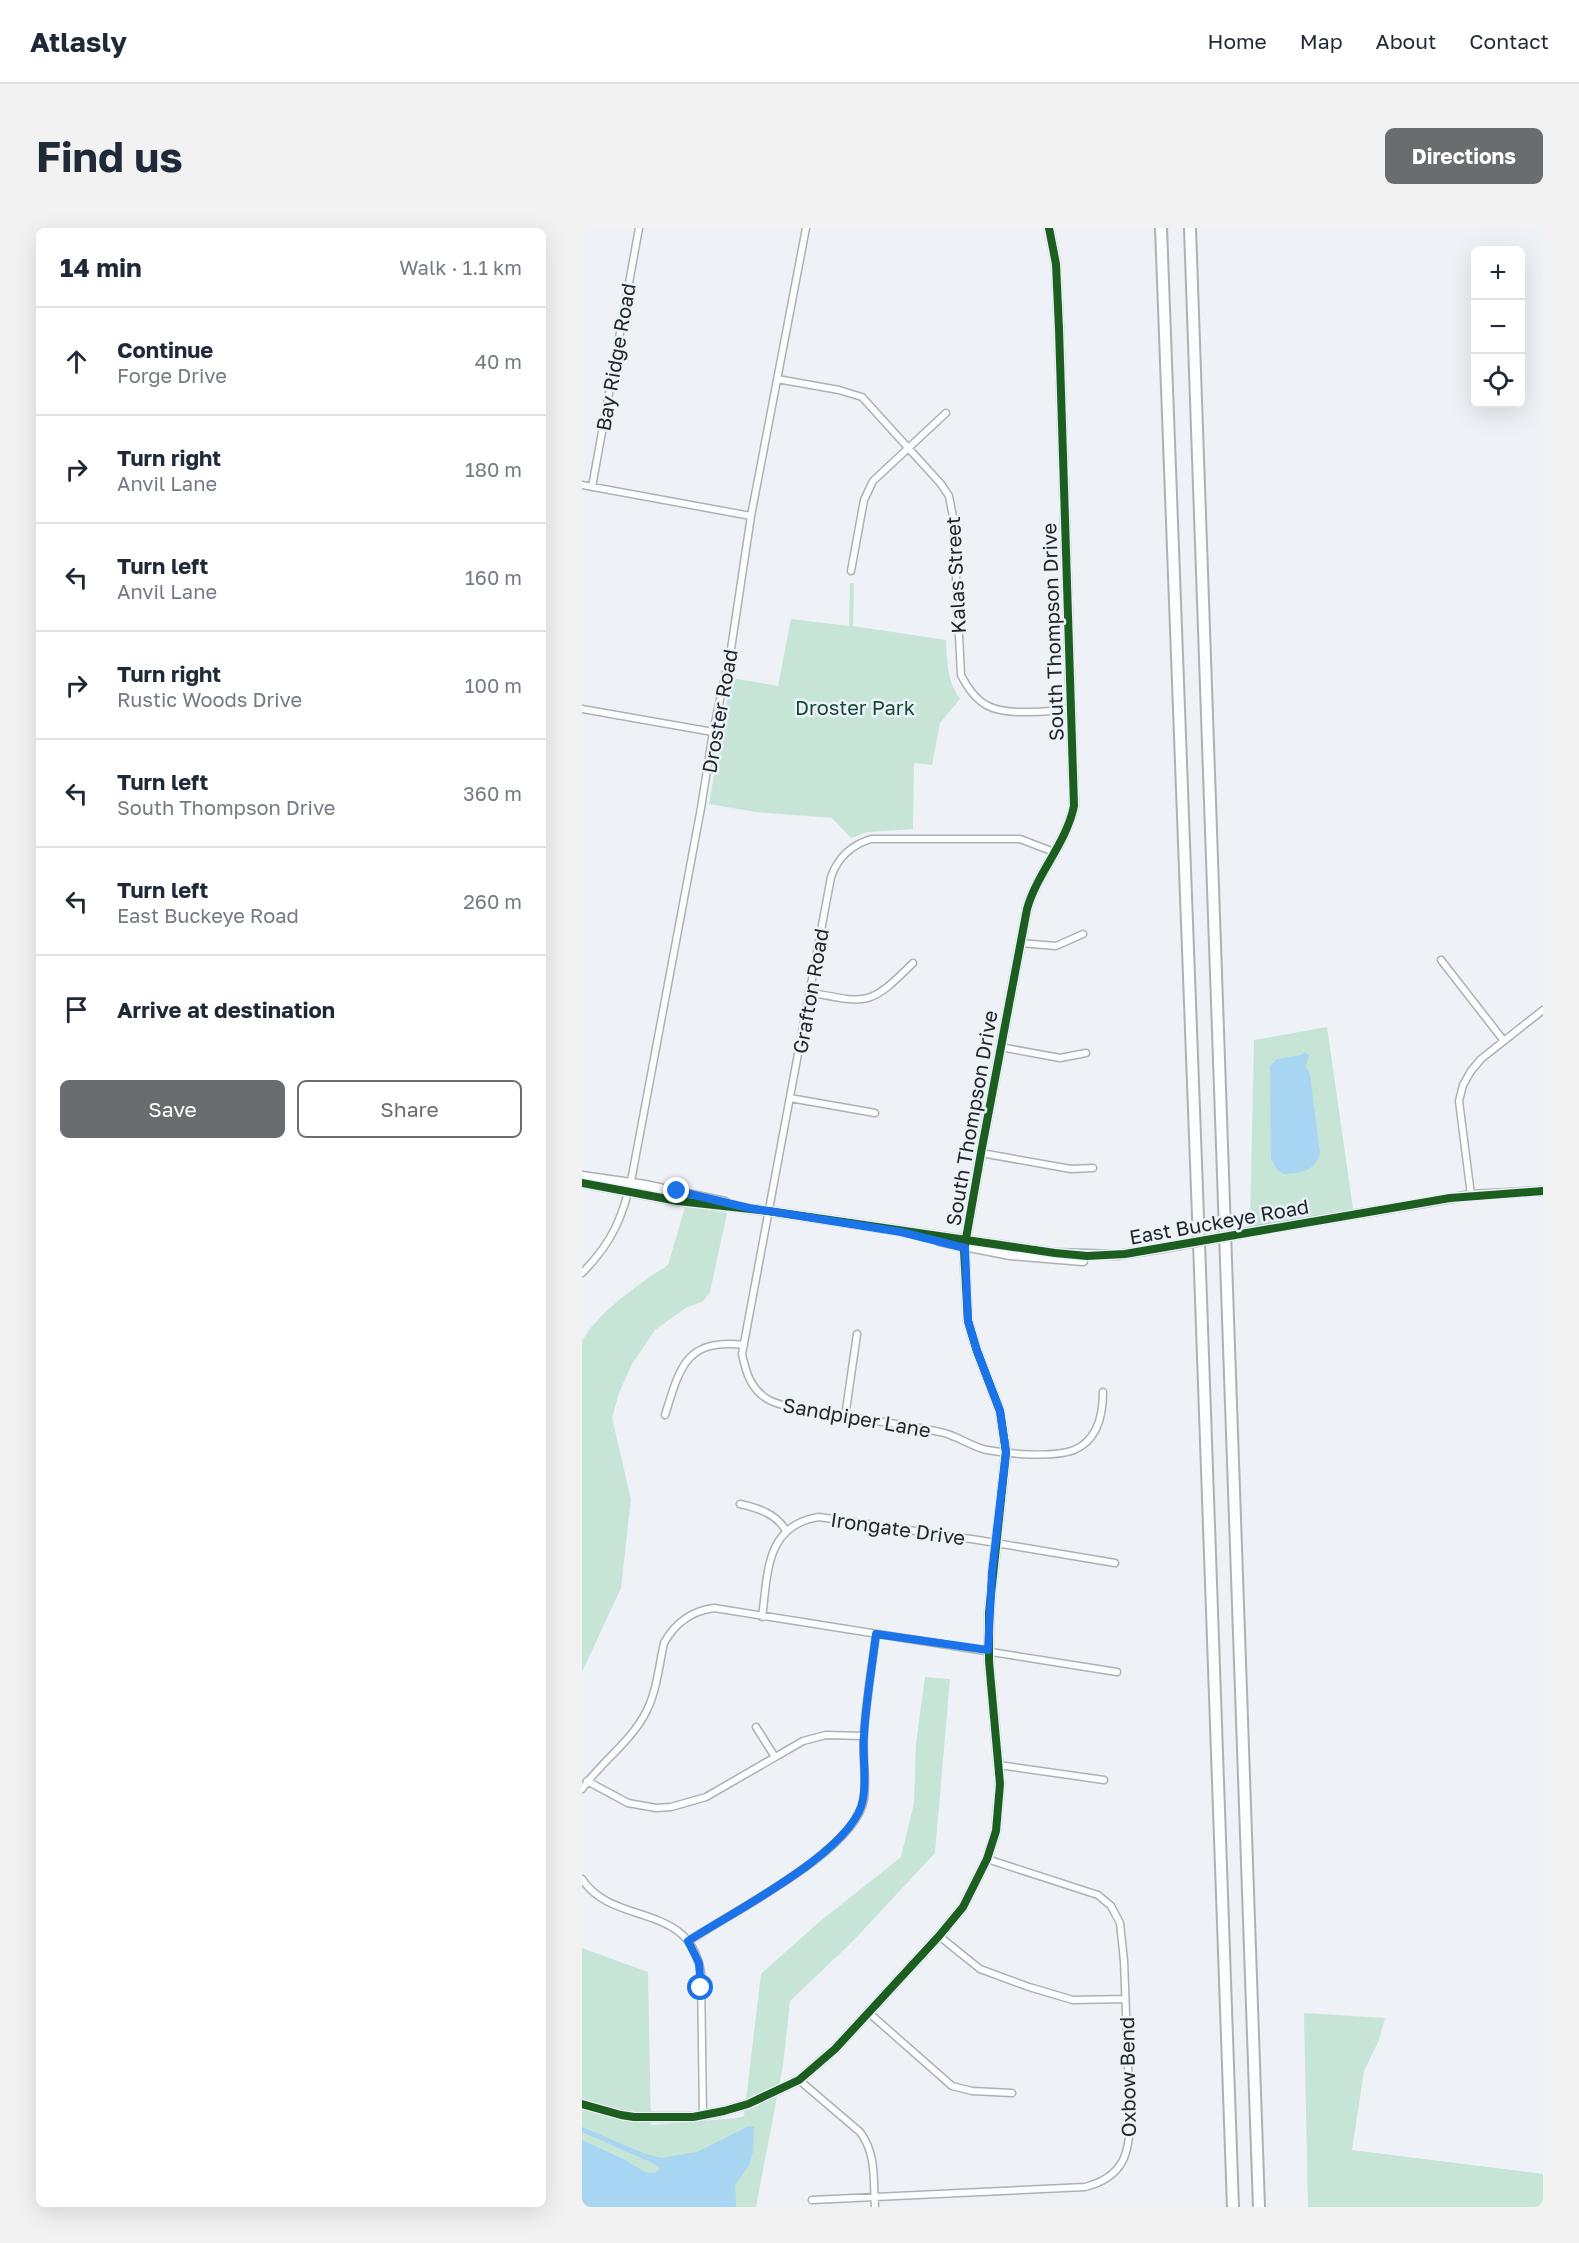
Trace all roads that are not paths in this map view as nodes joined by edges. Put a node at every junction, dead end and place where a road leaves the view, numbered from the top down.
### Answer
1 (639, 228) edge
2 (806, 228) edge
3 (1049, 228) edge
4 (1161, 228) edge
5 (1190, 228) edge
6 (777, 379) junction
7 (946, 413) dead end
8 (908, 448) junction
9 (582, 485) edge
10 (592, 487) junction
11 (751, 516) junction
12 (851, 571) dead end
13 (1071, 708) junction
14 (582, 709) edge
15 (713, 732) junction
16 (1054, 852) junction
17 (1083, 934) dead end
18 (1020, 943) junction
19 (1441, 960) dead end
20 (913, 963) dead end
21 (809, 992) junction
22 (1543, 1010) edge
23 (1504, 1041) junction
24 (1000, 1047) junction
25 (1086, 1053) dead end
26 (790, 1098) junction
27 (875, 1113) dead end
28 (981, 1153) junction
29 (1093, 1168) dead end
30 (582, 1176) edge
31 (582, 1183) edge
32 (630, 1183) junction
33 (1543, 1191) edge
34 (628, 1193) junction
35 (1471, 1195) junction
36 (749, 1208) junction
37 (768, 1211) junction
38 (965, 1244) junction
39 (582, 1273) edge
40 (857, 1334) dead end
41 (744, 1345) junction
42 (1104, 1392) dead end
43 (665, 1415) dead end
44 (845, 1417) junction
45 (1006, 1452) junction
46 (740, 1504) dead end
47 (786, 1531) junction
48 (995, 1543) junction
49 (1115, 1563) dead end
50 (762, 1617) junction
51 (876, 1634) junction
52 (988, 1650) junction
53 (1117, 1672) dead end
54 (756, 1727) dead end
55 (864, 1736) junction
56 (775, 1757) junction
57 (999, 1765) junction
58 (1104, 1780) dead end
59 (587, 1781) junction
60 (582, 1789) edge
61 (987, 1859) junction
62 (582, 1879) edge
63 (939, 1936) junction
64 (688, 1941) junction
65 (1125, 1999) junction
66 (869, 2013) junction
67 (800, 2079) junction
68 (1012, 2093) dead end
69 (582, 2104) edge
70 (703, 2116) junction
71 (874, 2197) junction
72 (812, 2200) dead end
73 (875, 2207) edge
74 (1233, 2207) edge
75 (1259, 2207) edge

1 - 10 street, Bay Ridge Road
2 - 6 street, Droster Road
3 - 13 street, South Thompson Drive
4 - 74 highway
5 - 75 highway
6 - 8 street, Kalas Street
6 - 11 street, Droster Road
7 - 8 street
8 - 12 street
8 - 13 street, Kalas Street
9 - 10 street
10 - 11 street
11 - 15 street, Droster Road
13 - 16 street, South Thompson Drive
14 - 15 street
15 - 32 street, Droster Road
16 - 18 street, South Thompson Drive
16 - 21 street, Grafton Road
17 - 18 street
18 - 24 street, South Thompson Drive
19 - 23 street
20 - 21 street
21 - 26 street, Grafton Road
22 - 23 street
23 - 35 street
24 - 25 street
24 - 28 street, South Thompson Drive
26 - 27 street
26 - 37 street, Grafton Road
28 - 29 street
28 - 38 street, South Thompson Drive
30 - 32 street, East Buckeye Road
31 - 34 street, East Buckeye Road
32 - 34 street, Droster Road
32 - 36 street, East Buckeye Road
33 - 35 street, East Buckeye Road
34 - 36 street, East Buckeye Road
34 - 39 street, Droster Road
35 - 38 street, East Buckeye Road, bridge
36 - 37 street, East Buckeye Road
37 - 38 street, East Buckeye Road
37 - 41 street, Grafton Road
38 - 45 street, South Thompson Drive
40 - 44 street
41 - 43 street
41 - 44 street, Sandpiper Lane
42 - 45 street, Sandpiper Lane
44 - 45 street, Sandpiper Lane
45 - 48 street, South Thompson Drive
46 - 47 street
47 - 48 street, Irongate Drive
47 - 50 street
48 - 49 street, Irongate Drive
48 - 52 street, South Thompson Drive
50 - 51 street
50 - 59 street
51 - 52 street
51 - 55 street
52 - 53 street
52 - 57 street, South Thompson Drive
54 - 56 street
55 - 56 street
55 - 64 street
56 - 59 street
57 - 58 street
57 - 61 street, South Thompson Drive
59 - 60 street
61 - 63 street, South Thompson Drive
61 - 65 street, Oxbow Bend
62 - 64 street
63 - 65 street
63 - 66 street, South Thompson Drive
64 - 70 street
65 - 71 street, Oxbow Bend
66 - 67 street, South Thompson Drive
66 - 68 street
67 - 70 street, South Thompson Drive
67 - 71 street
69 - 70 street, South Thompson Drive
71 - 72 street, Oxbow Bend
71 - 73 street

